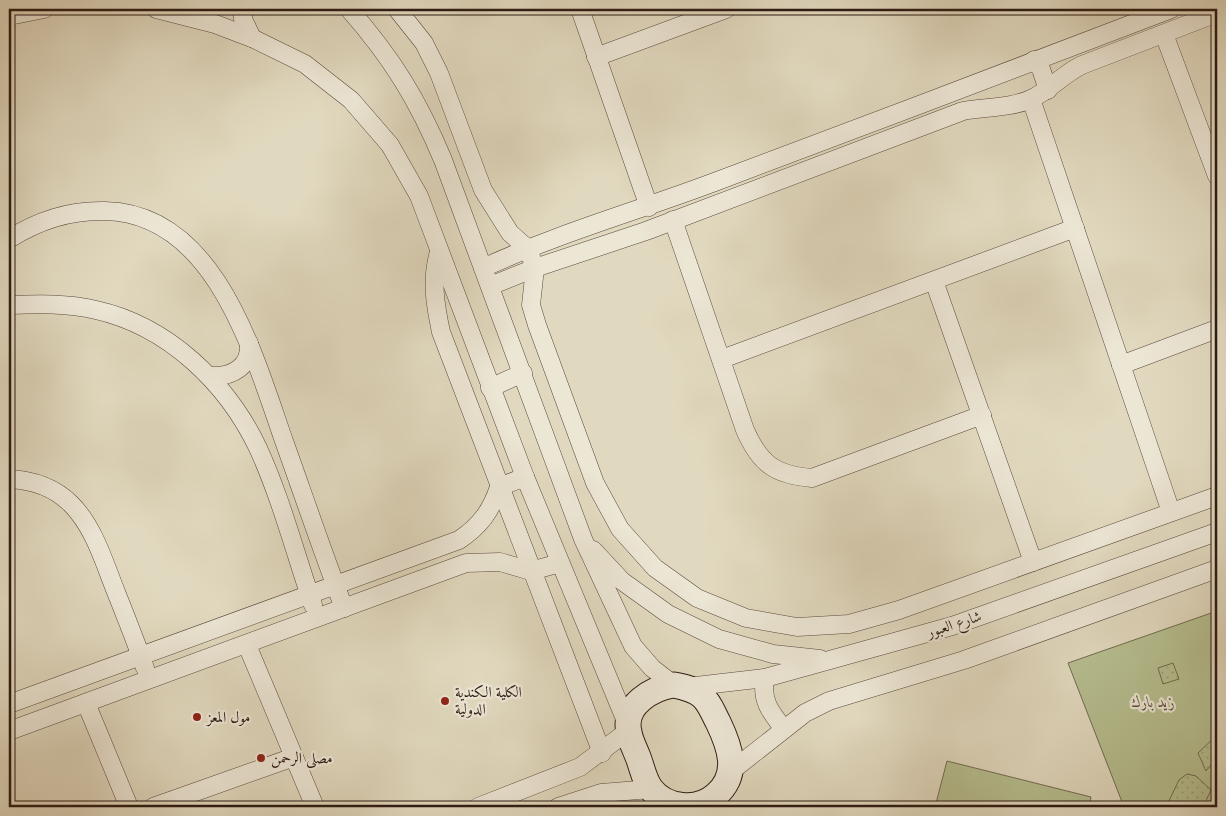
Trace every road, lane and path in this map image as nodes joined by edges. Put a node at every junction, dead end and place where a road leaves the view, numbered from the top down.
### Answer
1 (44, 9) edge
2 (156, 9) edge
3 (243, 9) edge
4 (348, 9) edge
5 (580, 9) edge
6 (726, 9) edge
7 (1171, 9) edge
8 (406, 11) edge
9 (1217, 14) edge
10 (9, 16) edge
11 (1164, 34) junction
12 (252, 38) junction
13 (596, 57) junction
14 (1034, 60) junction
15 (992, 79) junction
16 (1048, 90) junction
17 (1031, 99) junction
18 (1000, 105) junction
19 (1217, 176) edge
20 (672, 198) junction
21 (644, 209) junction
22 (676, 218) junction
23 (1074, 228) junction
24 (646, 230) junction
25 (9, 239) edge
26 (528, 249) junction
27 (439, 252) junction
28 (483, 268) junction
29 (535, 268) junction
30 (934, 281) junction
31 (490, 286) junction
32 (9, 305) edge
33 (1217, 330) edge
34 (249, 341) junction
35 (722, 360) junction
36 (1121, 366) junction
37 (523, 373) junction
38 (211, 376) junction
39 (490, 388) junction
40 (982, 415) junction
41 (525, 477) junction
42 (9, 479) edge
43 (499, 487) junction
44 (1217, 496) edge
45 (1171, 512) junction
46 (1217, 532) edge
47 (583, 539) junction
48 (1033, 562) junction
49 (560, 563) junction
50 (1217, 569) edge
51 (532, 571) junction
52 (335, 586) junction
53 (309, 595) junction
54 (344, 608) junction
55 (317, 618) junction
56 (247, 644) junction
57 (141, 657) junction
58 (830, 660) junction
59 (765, 678) junction
60 (149, 681) junction
61 (679, 686) junction
62 (86, 703) junction
63 (9, 704) edge
64 (628, 728) junction
65 (784, 728) junction
66 (9, 731) edge
67 (602, 753) junction
68 (294, 757) junction
69 (729, 777) junction
70 (658, 797) edge
71 (129, 807) edge
72 (153, 807) edge
73 (315, 807) edge
74 (478, 807) edge
75 (558, 807) edge
76 (727, 807) edge

1 - 10 street
2 - 12 street
3 - 12 street
4 - 28 street
5 - 13 street
6 - 13 street
7 - 14 street
8 - 26 street
9 - 11 street
11 - 16 street
11 - 19 street
12 - 27 street
13 - 21 street
14 - 15 street
14 - 16 street
15 - 18 street
15 - 20 street
16 - 17 street
17 - 18 street
17 - 23 street
18 - 22 street
20 - 21 street
20 - 22 street
21 - 24 street
21 - 26 street
22 - 24 street
22 - 35 street
23 - 30 street
23 - 36 street
24 - 29 street
25 - 34 street
26 - 28 street
26 - 29 street
27 - 39 street
27 - 43 street
28 - 31 street
29 - 31 street
29 - 48 street
30 - 35 street
30 - 40 street
31 - 37 street
32 - 38 street
33 - 36 street
34 - 38 street
34 - 52 street
35 - 40 street
36 - 45 street
37 - 39 street
37 - 47 street
38 - 53 street
39 - 41 street
40 - 48 street
41 - 43 street
41 - 49 street
42 - 57 street
43 - 51 street
43 - 52 street
44 - 45 street
45 - 48 street
46 - 58 street, شارع العبور
47 - 58 street
47 - 61 street
49 - 51 street
49 - 64 street
50 - 65 street
51 - 54 street
51 - 67 street
52 - 53 street
52 - 54 street
53 - 55 street
53 - 57 street
54 - 55 street
55 - 56 street
56 - 60 street
56 - 68 street
57 - 60 street
57 - 63 street
58 - 59 street, شارع العبور
59 - 61 street, شارع العبور
59 - 65 street
60 - 62 street
61 - 64 street
61 - 69 street
62 - 66 street
62 - 71 street
64 - 67 street
64 - 70 street
65 - 69 street
67 - 74 street
68 - 72 street
68 - 73 street
69 - 70 street
69 - 76 street
70 - 75 street

